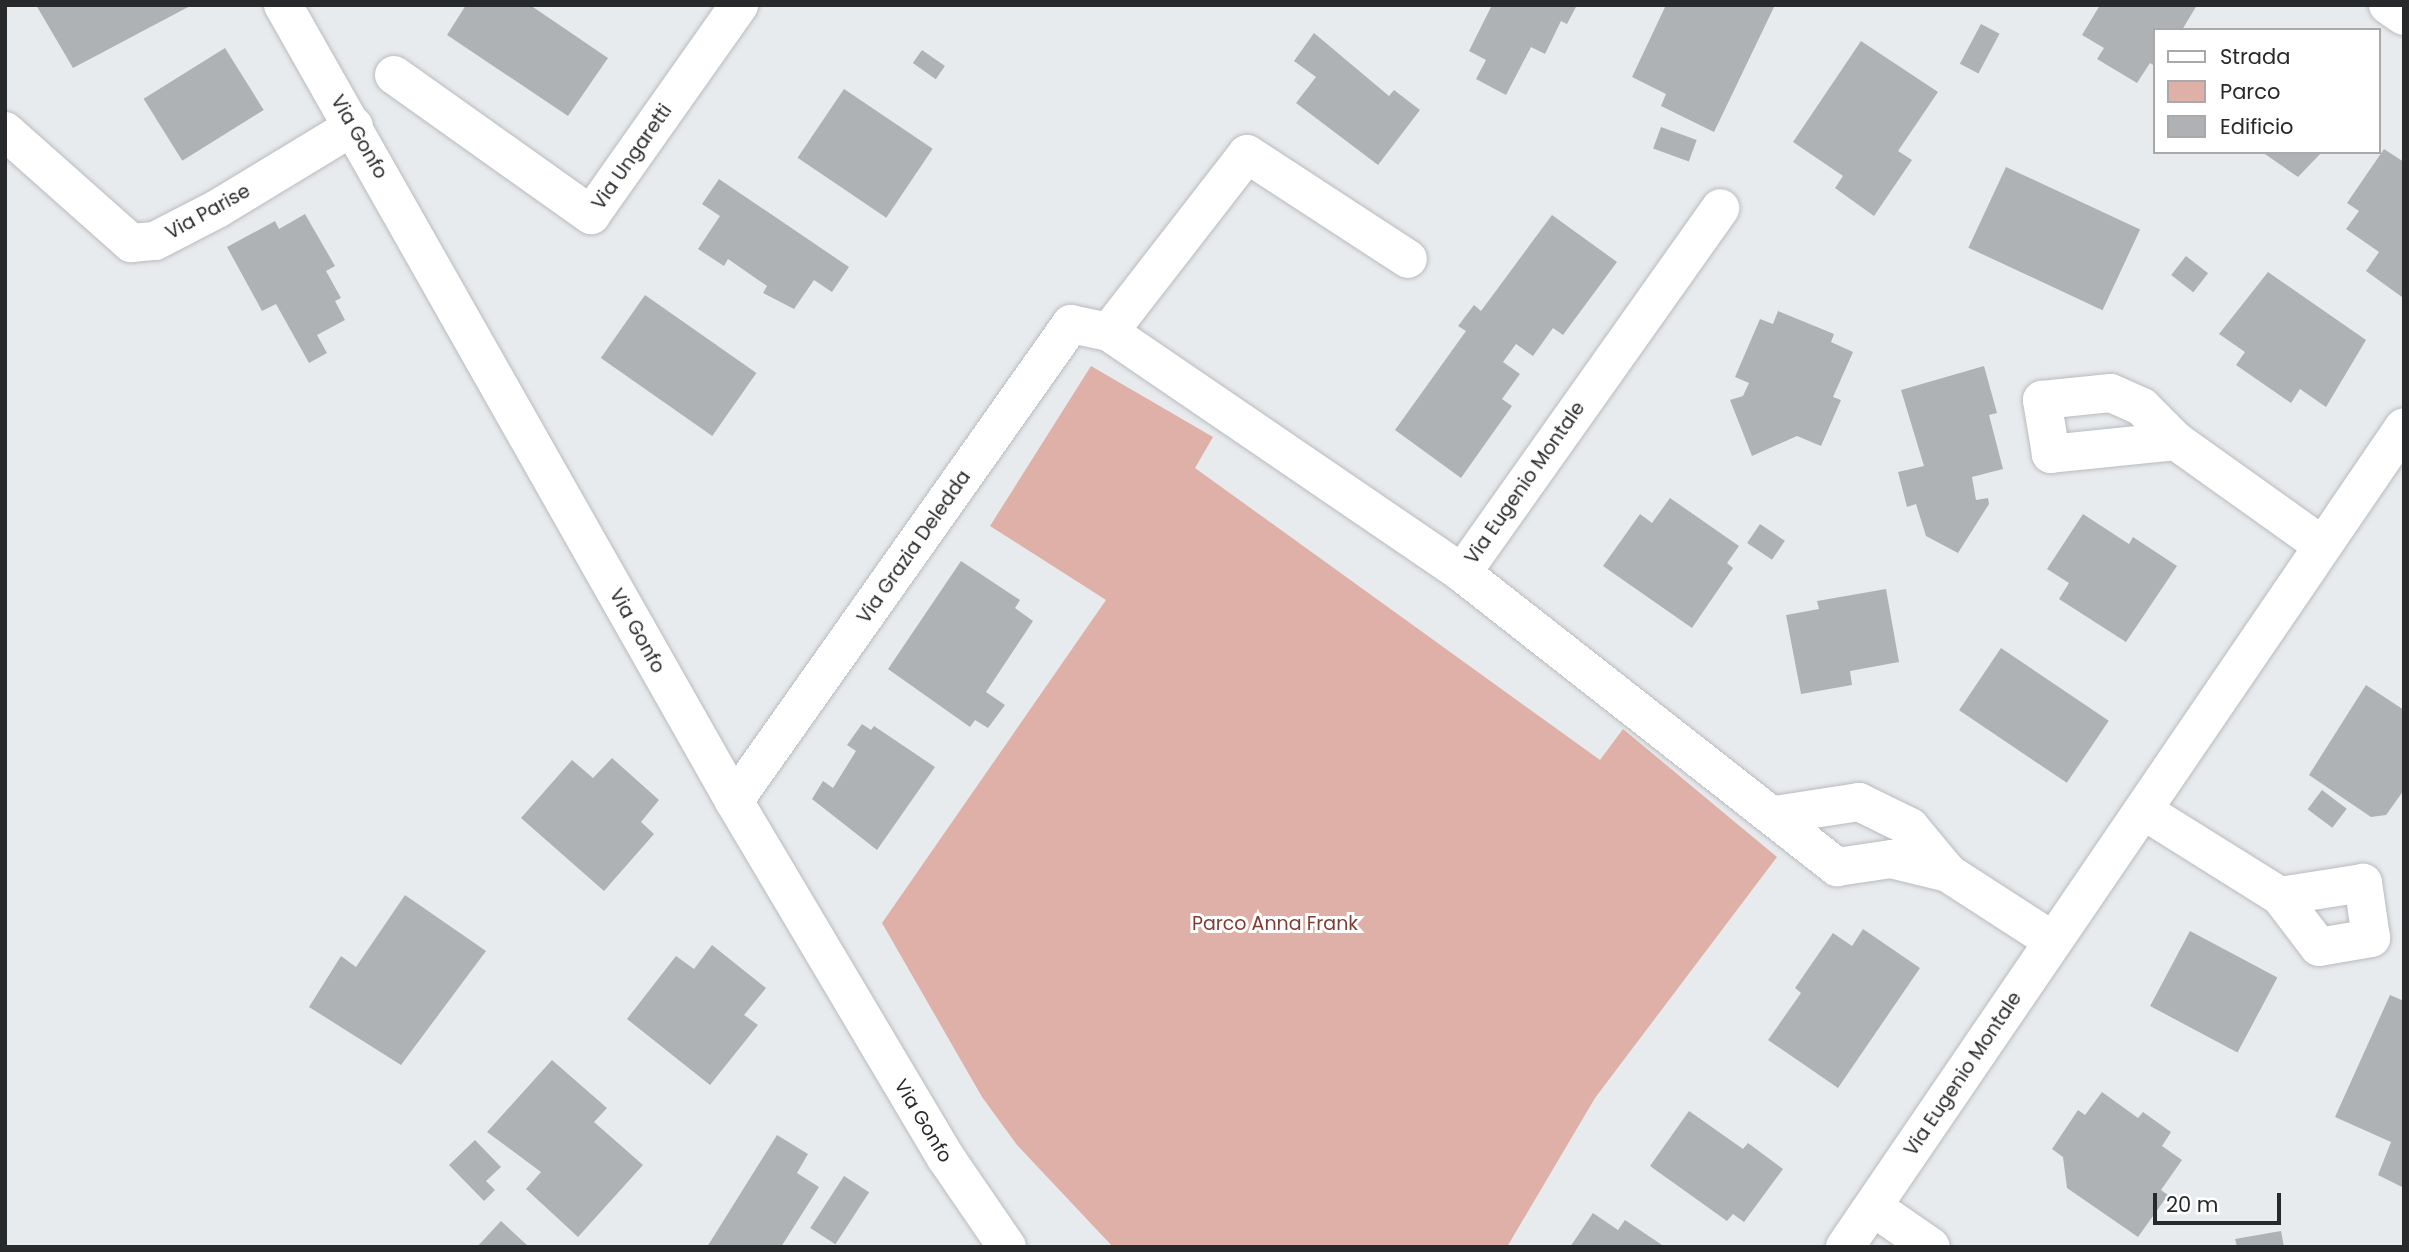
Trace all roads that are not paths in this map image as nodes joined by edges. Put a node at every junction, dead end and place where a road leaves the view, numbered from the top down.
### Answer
1 (284, 5) edge
2 (739, 5) edge
3 (2388, 5) edge
4 (2404, 16) edge
5 (394, 75) dead end
6 (354, 126) junction
7 (5, 131) edge
8 (1720, 208) dead end
9 (1408, 259) dead end
10 (1109, 331) junction
11 (2404, 427) edge
12 (2176, 441) dead end
13 (2322, 545) junction
14 (1462, 573) junction
15 (734, 801) junction
16 (2144, 811) junction
17 (1775, 815) junction
18 (1948, 873) junction
19 (2280, 896) dead end
20 (2053, 941) junction
21 (1873, 1206) junction
22 (1007, 1247) edge
23 (1845, 1247) edge
24 (1931, 1247) edge

1 - 6 street, Via Gonfo
2 - 5 street, Via Ungaretti
3 - 4 street
6 - 7 street, Via Parise
6 - 15 street, Via Gonfo
8 - 14 street, Via Eugenio Montale
9 - 10 street
10 - 14 street, Via Grazia Deledda
10 - 15 street, Via Grazia Deledda
11 - 13 street, Via Eugenio Montale
12 - 13 street
13 - 16 street, Via Eugenio Montale
14 - 17 street, Via Eugenio Montale
15 - 22 street, Via Gonfo
16 - 19 street
16 - 20 street, Via Eugenio Montale
17 - 18 street, Via Eugenio Montale
17 - 18 street, Via Eugenio Montale
18 - 20 street, Via Eugenio Montale
20 - 21 street, Via Eugenio Montale
21 - 23 street, Via Eugenio Montale
21 - 24 street

